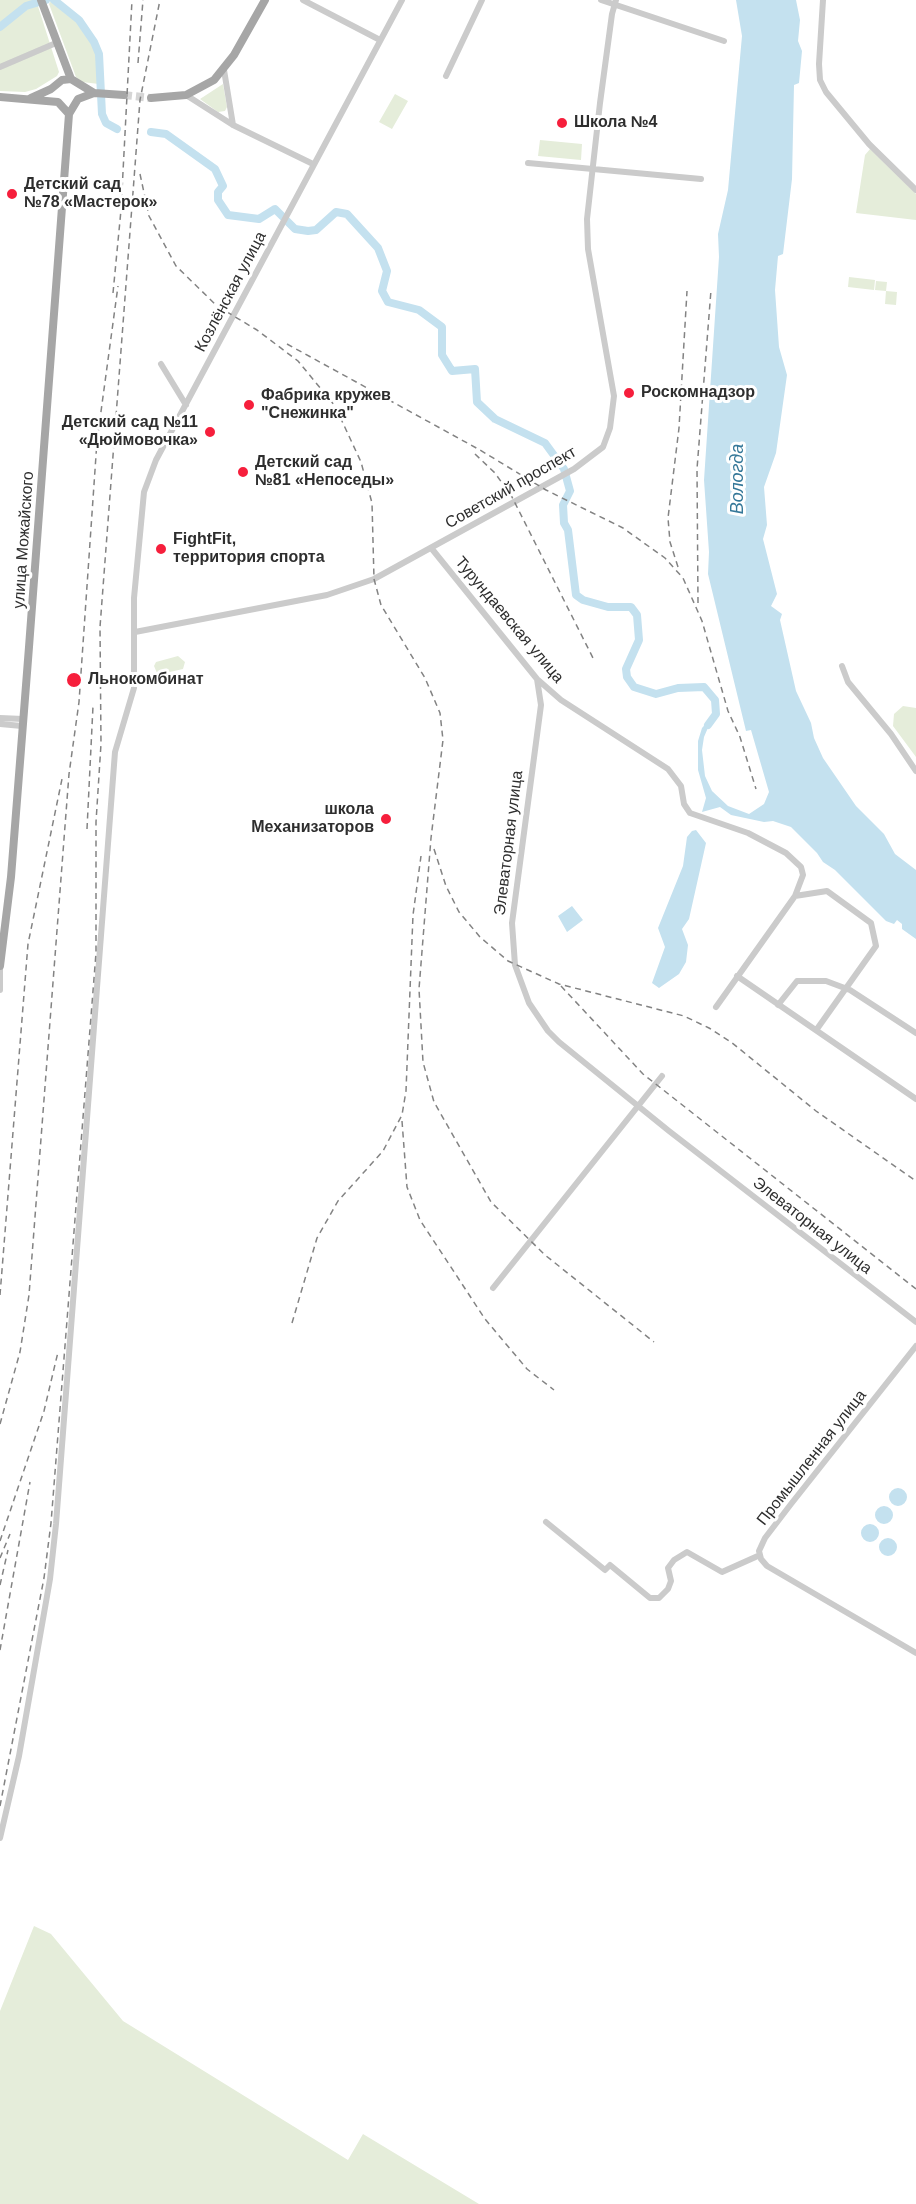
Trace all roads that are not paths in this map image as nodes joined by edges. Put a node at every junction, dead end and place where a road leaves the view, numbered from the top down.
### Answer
1 (265, 0) edge
2 (303, 0) edge
3 (402, 0) edge
4 (482, 0) edge
5 (601, 0) edge
6 (823, 0) edge
7 (615, 3) edge
8 (42, 4) edge
9 (380, 40) junction
10 (724, 41) dead end
11 (56, 43) junction
12 (0, 68) edge
13 (224, 70) junction
14 (446, 76) dead end
15 (70, 81) junction
16 (55, 86) junction
17 (96, 93) junction
18 (119, 95) tunnel mouth
19 (186, 95) junction
20 (0, 97) edge
21 (151, 98) tunnel mouth
22 (30, 99) junction
23 (49, 101) junction
24 (76, 101) junction
25 (60, 103) junction
26 (68, 118) junction
27 (232, 125) junction
28 (528, 163) dead end
29 (313, 164) junction
30 (593, 168) junction
31 (701, 179) dead end
32 (916, 190) edge
33 (161, 364) dead end
34 (186, 405) junction
35 (432, 549) junction
36 (138, 631) junction
37 (842, 666) dead end
38 (537, 679) junction
39 (0, 718) edge
40 (23, 723) junction
41 (0, 724) edge
42 (916, 771) edge
43 (795, 896) junction
44 (2, 945) edge
45 (0, 967) edge
46 (737, 976) junction
47 (846, 989) junction
48 (0, 990) edge
49 (778, 1005) junction
50 (716, 1007) dead end
51 (817, 1029) junction
52 (916, 1033) edge
53 (662, 1076) dead end
54 (916, 1099) edge
55 (637, 1105) junction
56 (493, 1288) dead end
57 (916, 1322) edge
58 (916, 1346) edge
59 (546, 1522) dead end
60 (760, 1555) junction
61 (916, 1653) edge
62 (0, 1838) edge

1 - 13 main road
2 - 9 street
3 - 9 street, Козлёнская улица
4 - 14 street
5 - 7 street
6 - 32 street
7 - 10 street
7 - 30 street, Советский проспект
8 - 11 main road
9 - 29 street, Козлёнская улица
11 - 12 street
11 - 15 main road
13 - 19 main road
13 - 27 street
15 - 16 main road
15 - 17 main road
15 - 24 main road
16 - 22 main road
16 - 25 main road
17 - 18 main road
17 - 24 main road
19 - 21 main road
19 - 27 street
20 - 22 main road
22 - 23 main road
23 - 25 main road
23 - 26 main road
24 - 25 main road
24 - 26 main road
25 - 26 main road
26 - 40 main road, улица Можайского
27 - 29 street
28 - 30 street
29 - 34 street, Козлёнская улица
30 - 31 street
30 - 35 street, Советский проспект
33 - 34 street
34 - 36 street, Козлёнская улица
35 - 36 street, Советский проспект
35 - 38 street, Турундаевская улица
36 - 62 street, Козлёнская улица
37 - 42 street
38 - 43 street, Турундаевская улица
38 - 55 street, Элеваторная улица
39 - 40 street
40 - 41 street
40 - 44 main road, улица Можайского
43 - 46 street
43 - 47 street
44 - 45 main road, улица Можайского
45 - 48 street
46 - 49 street
46 - 50 street
47 - 49 street
47 - 51 street
47 - 52 street
49 - 51 street
51 - 54 street
53 - 55 street
55 - 56 street
55 - 57 street, Элеваторная улица
58 - 60 street, Промышленная улица
59 - 60 street
60 - 61 street

